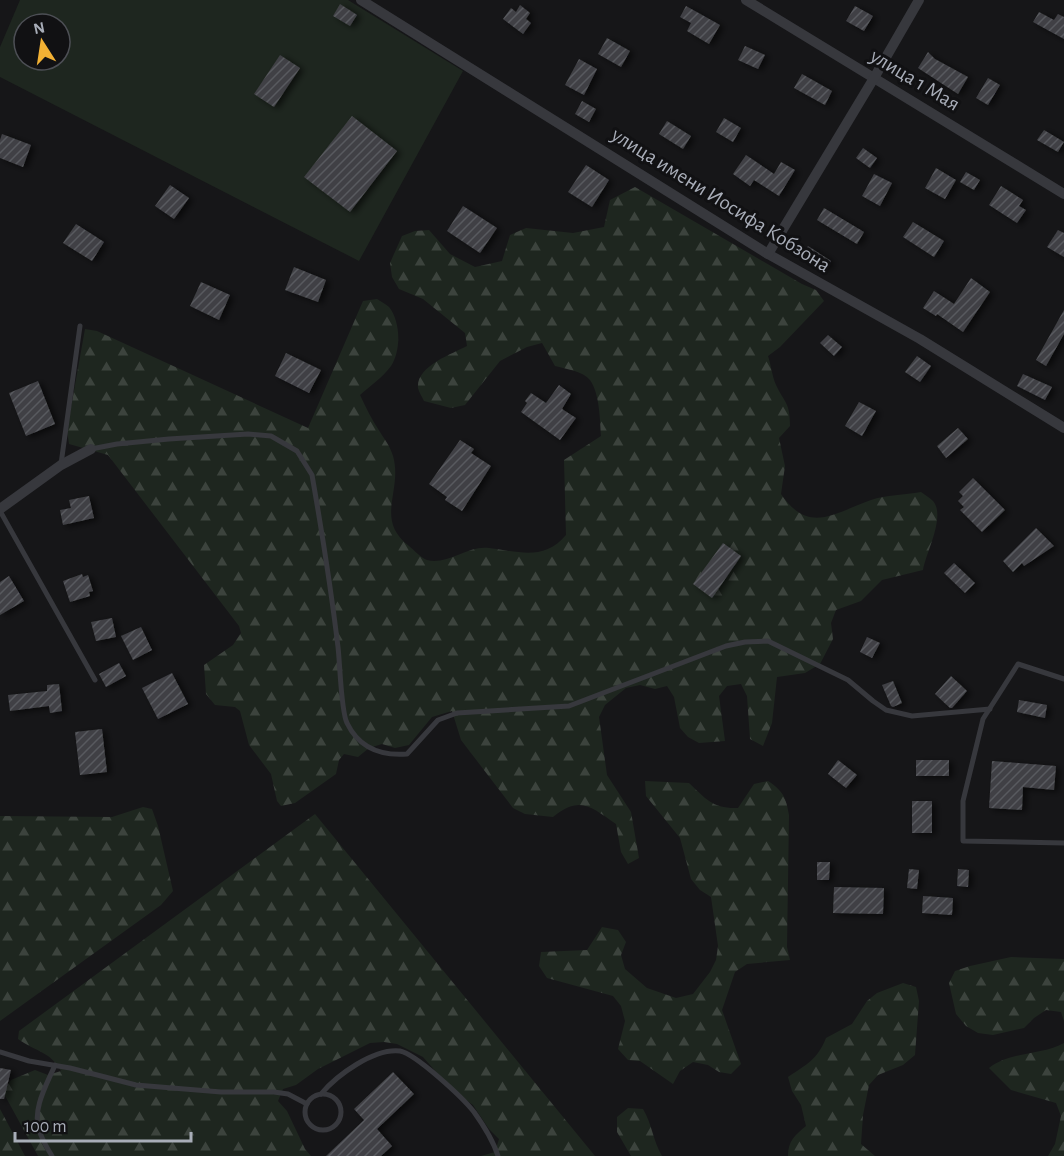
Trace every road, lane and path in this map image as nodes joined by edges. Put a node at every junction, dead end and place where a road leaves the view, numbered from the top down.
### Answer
1 (361, 0) edge
2 (746, 0) edge
3 (919, 0) edge
4 (874, 78) junction
5 (1064, 194) edge
6 (768, 254) junction
7 (80, 326) dead end
8 (1064, 428) edge
9 (91, 449) joint
10 (61, 465) junction
11 (0, 510) edge
12 (1064, 679) edge
13 (95, 680) dead end
14 (990, 709) junction
15 (1064, 843) edge
16 (0, 1052) edge
17 (55, 1065) junction
18 (321, 1094) junction
19 (307, 1104) junction
20 (52, 1156) edge
21 (498, 1156) edge

1 - 6 street, улица имени Иосифа Кобзона
2 - 4 street, улица 1 Мая
3 - 4 street
4 - 5 street, улица 1 Мая
4 - 6 street
6 - 8 street, улица имени Иосифа Кобзона
7 - 10 lane
9 - 10 street
9 - 14 lane
10 - 11 street
11 - 13 lane
12 - 14 lane
14 - 15 lane
16 - 17 lane
17 - 19 lane
17 - 20 lane
18 - 19 lane
18 - 19 lane
18 - 21 lane

